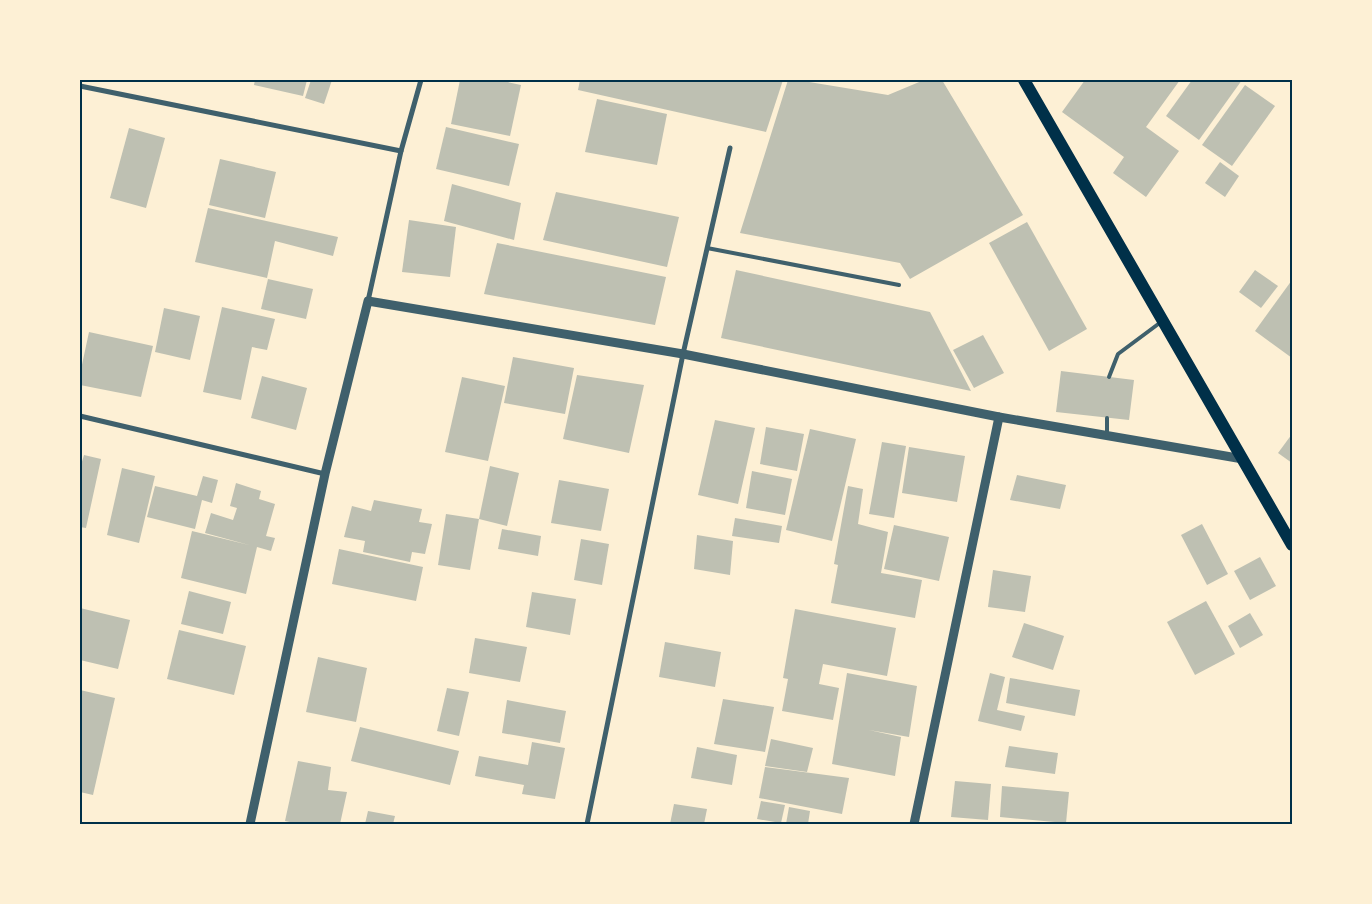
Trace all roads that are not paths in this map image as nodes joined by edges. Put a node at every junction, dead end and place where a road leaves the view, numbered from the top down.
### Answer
1 (421, 80) edge
2 (1024, 80) edge
3 (80, 86) edge
4 (730, 148) dead end
5 (401, 151) junction
6 (707, 248) junction
7 (899, 285) dead end
8 (368, 301) junction
9 (1163, 321) junction
10 (683, 354) junction
11 (1109, 377) dead end
12 (80, 416) edge
13 (999, 417) junction
14 (1107, 418) dead end
15 (1107, 436) junction
16 (1243, 459) junction
17 (325, 474) junction
18 (1292, 545) edge
19 (250, 824) edge
20 (587, 824) edge
21 (914, 824) edge

1 - 5 street
2 - 9 main road
3 - 5 street
4 - 6 street
5 - 8 street
6 - 7 lane
6 - 10 street
8 - 10 street
8 - 17 street
9 - 11 lane
9 - 16 main road
10 - 13 street
10 - 20 street
12 - 17 street
13 - 15 street
13 - 21 street
14 - 15 lane
15 - 16 street
16 - 18 main road
17 - 19 street

